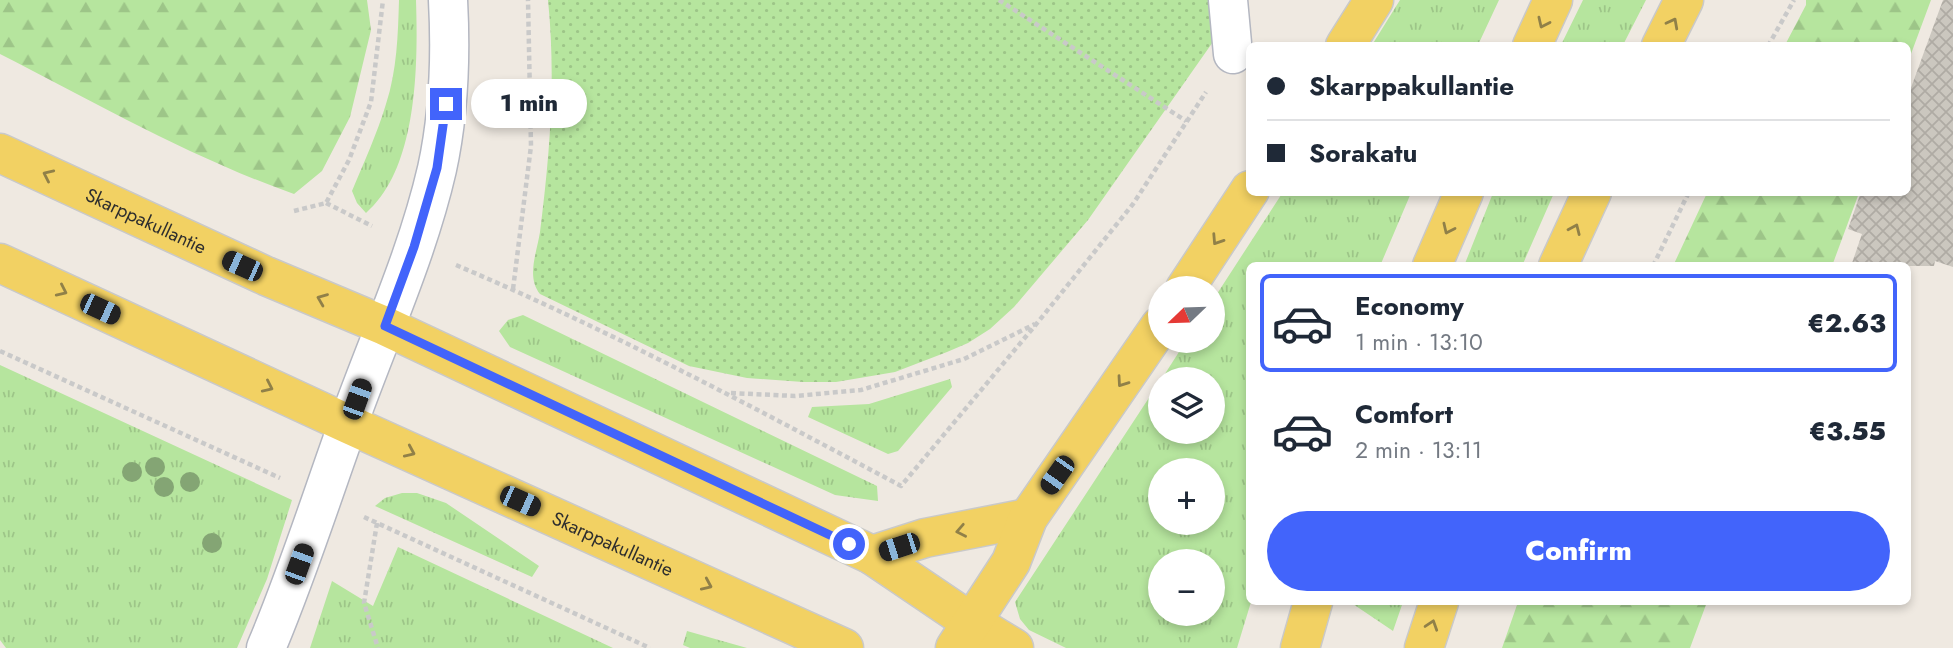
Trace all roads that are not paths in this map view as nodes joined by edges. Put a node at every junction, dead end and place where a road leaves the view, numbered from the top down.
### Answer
1 (448, 0) edge
2 (1228, 0) edge
3 (1374, 0) edge
4 (1553, 0) edge
5 (1684, 0) edge
6 (1348, 42) edge
7 (1534, 42) edge
8 (1663, 42) edge
9 (1233, 54) road end
10 (0, 153) edge
11 (1246, 196) edge
12 (1463, 196) edge
13 (1590, 196) edge
14 (1434, 262) edge
15 (1560, 262) edge
16 (0, 263) edge
17 (1194, 276) edge
18 (385, 326) junction
19 (1148, 343) edge
20 (348, 424) junction
21 (1028, 518) junction
22 (872, 555) junction
23 (1438, 605) edge
24 (963, 635) edge
25 (266, 648) edge
26 (844, 648) edge
27 (1014, 648) edge
28 (1424, 648) edge

1 - 18 street
2 - 9 street
3 - 6 main road
4 -> 7 main road
8 -> 5 main road
18 -> 10 main road, Skarppakullantie
11 -> 17 main road
12 -> 14 main road
15 -> 13 main road
16 -> 20 main road, Skarppakullantie
18 - 20 street
18 - 22 main road, Skarppakullantie
19 -> 21 main road
20 - 25 street
20 -> 26 main road, Skarppakullantie
21 -> 22 main road
21 - 24 main road
22 - 24 main road, Skarppakullantie
28 -> 23 main road
24 - 27 main road, Skarppakullantie

